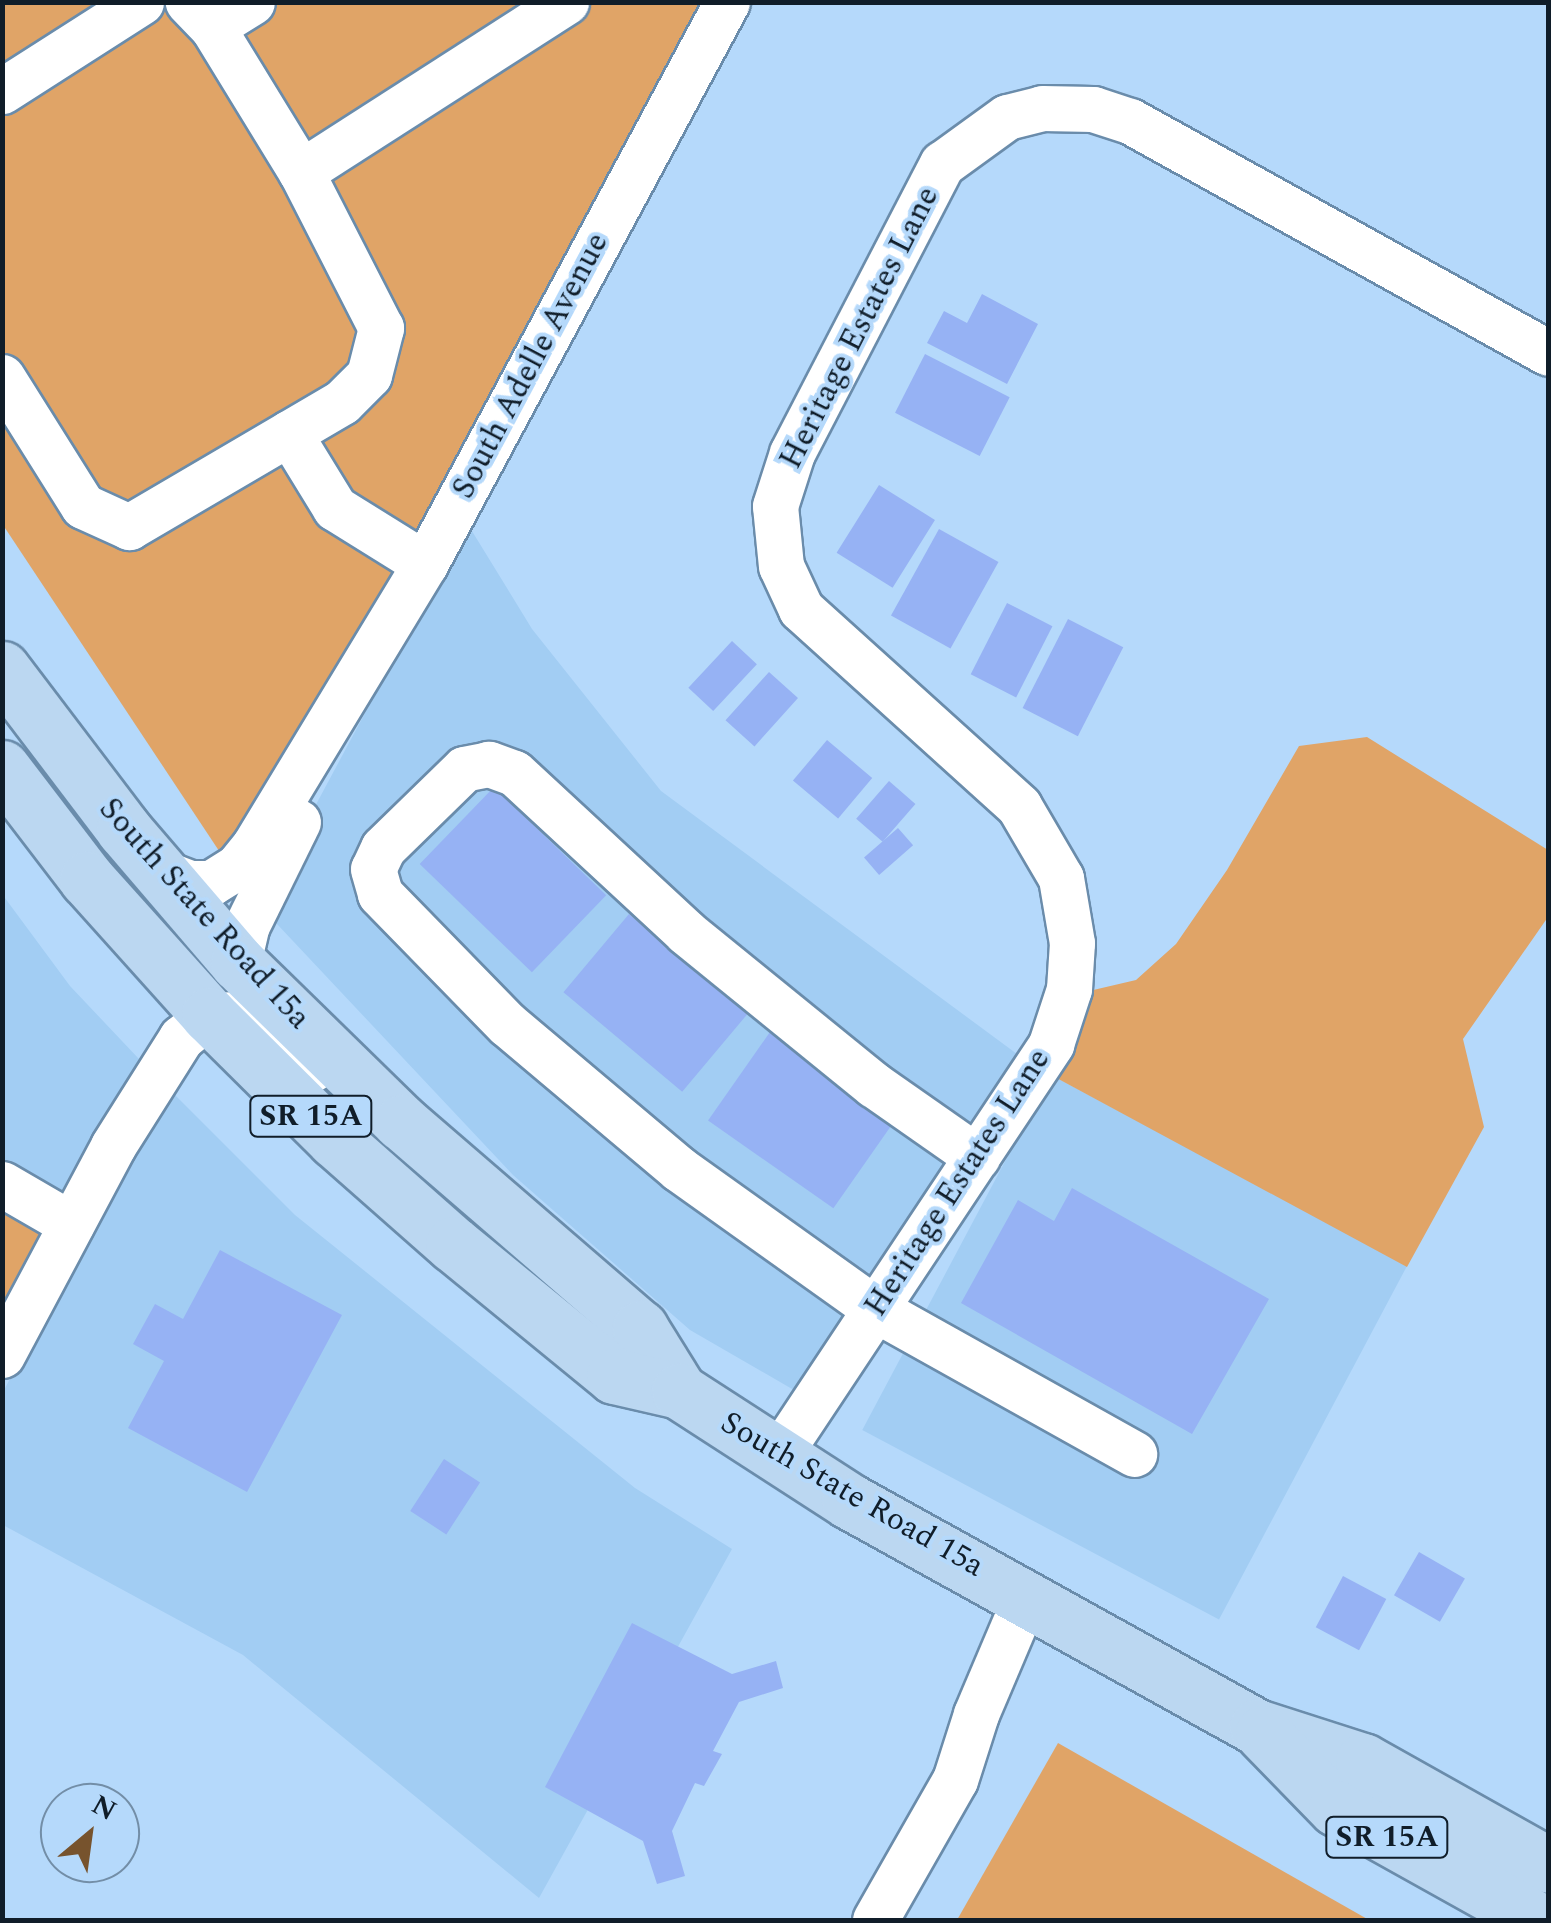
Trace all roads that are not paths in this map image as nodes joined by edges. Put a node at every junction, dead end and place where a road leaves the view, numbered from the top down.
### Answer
1 (141, 2) edge
2 (252, 2) edge
3 (566, 2) edge
4 (726, 2) edge
5 (200, 15) edge
6 (2, 91) edge
7 (301, 172) junction
8 (1548, 353) edge
9 (2, 377) edge
10 (288, 433) junction
11 (425, 564) junction
12 (2, 669) edge
13 (2, 725) edge
14 (330, 726) junction
15 (2, 768) edge
16 (161, 872) junction
17 (199, 914) junction
18 (238, 964) junction
19 (208, 1015) junction
20 (976, 1157) junction
21 (2, 1184) edge
22 (71, 1224) junction
23 (592, 1287) junction
24 (875, 1309) junction
25 (2, 1355) edge
26 (679, 1391) junction
27 (1134, 1454) dead end
28 (776, 1457) junction
29 (1026, 1596) junction
30 (1257, 1727) junction
31 (1548, 1865) edge
32 (875, 1920) edge
33 (1537, 1920) edge

1 - 6 street
2 - 5 street
3 - 7 street
4 - 11 street, South Adelle Avenue
5 - 7 street
7 - 10 street
8 - 20 street, Heritage Estates Lane
9 - 10 street
10 - 11 street
11 - 14 street, South Adelle Avenue
12 - 16 highway, South State Road 15a / SR 15A
13 - 17 highway
14 - 16 street, South Adelle Avenue
14 - 18 street, South Adelle Avenue
15 - 19 highway, South State Road 15a / SR 15A
16 - 17 highway, South State Road 15a / SR 15A
17 - 18 highway, South State Road 15a / SR 15A
18 - 23 highway, South State Road 15a / SR 15A
19 - 22 street
19 - 23 street
19 - 26 highway, South State Road 15a / SR 15A
20 - 24 street, Heritage Estates Lane
20 - 24 street
21 - 22 street
22 - 25 street
23 - 26 highway, South State Road 15a / SR 15A
24 - 27 street
24 - 28 street, Heritage Estates Lane
26 - 28 highway, South State Road 15a / SR 15A
28 - 29 highway, South State Road 15a / SR 15A
29 - 30 highway, SR 15A
29 - 32 street
30 - 31 highway, SR 15A
30 - 33 highway, SR 15A

